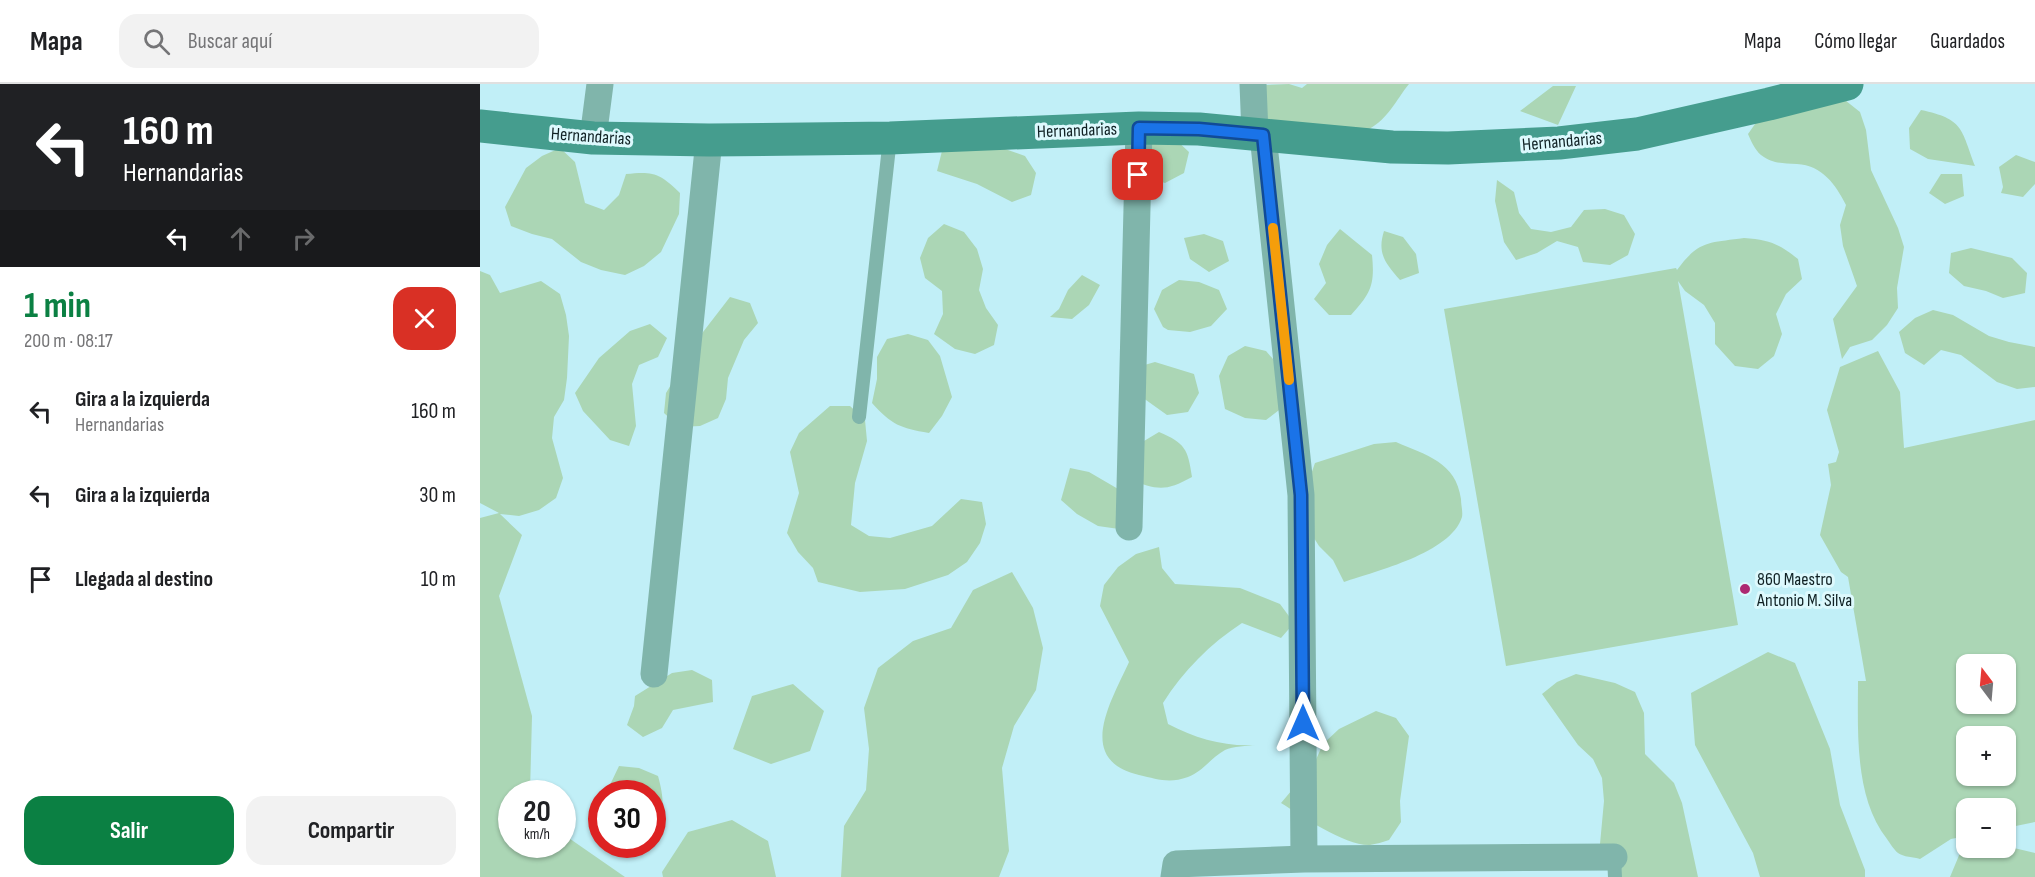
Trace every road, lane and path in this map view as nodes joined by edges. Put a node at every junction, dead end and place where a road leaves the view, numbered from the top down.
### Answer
1 (600, 84) edge
2 (1253, 84) edge
3 (1847, 84) edge
4 (480, 126) edge
5 (1139, 128) junction
6 (1259, 135) junction
7 (593, 138) junction
8 (890, 138) junction
9 (708, 140) junction
10 (859, 417) dead end
11 (1129, 527) dead end
12 (654, 674) dead end
13 (1304, 859) junction
14 (1615, 867) edge
15 (1174, 877) edge

1 - 7 street
2 - 6 street
3 - 6 street, Hernandarias
4 - 7 street, Hernandarias
5 - 6 street, Hernandarias
5 - 8 street, Hernandarias
5 - 11 street
6 - 13 street
7 - 9 street, Hernandarias
8 - 9 street, Hernandarias
8 - 10 lane
9 - 12 street
13 - 14 street
13 - 15 street

